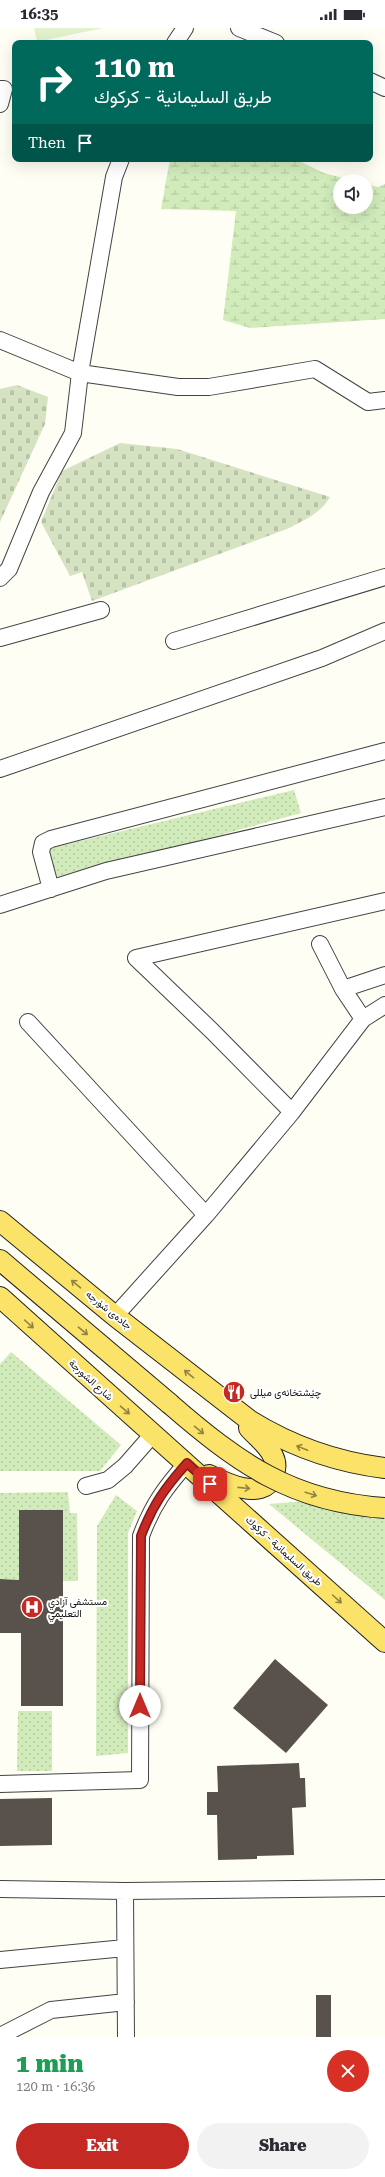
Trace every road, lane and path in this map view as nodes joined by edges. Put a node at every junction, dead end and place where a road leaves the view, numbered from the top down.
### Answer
1 (185, 28) edge
2 (239, 28) edge
3 (176, 40) edge
4 (269, 40) edge
5 (373, 82) edge
6 (385, 88) edge
7 (0, 89) edge
8 (0, 104) edge
9 (120, 162) edge
10 (0, 340) edge
11 (80, 373) junction
12 (385, 400) edge
13 (385, 577) edge
14 (0, 578) edge
15 (101, 610) dead end
16 (385, 631) edge
17 (0, 638) edge
18 (174, 641) dead end
19 (385, 751) edge
20 (0, 769) edge
21 (385, 807) edge
22 (51, 889) junction
23 (385, 901) edge
24 (0, 905) edge
25 (320, 944) dead end
26 (385, 975) edge
27 (343, 989) junction
28 (385, 1005) edge
29 (364, 1019) junction
30 (28, 1022) dead end
31 (292, 1112) junction
32 (206, 1215) junction
33 (0, 1221) edge
34 (0, 1260) edge
35 (0, 1297) edge
36 (115, 1316) junction
37 (219, 1398) junction
38 (152, 1434) junction
39 (185, 1462) junction
40 (353, 1462) junction
41 (385, 1468) edge
42 (385, 1478) edge
43 (86, 1486) dead end
44 (385, 1508) edge
45 (385, 1642) edge
46 (0, 1784) edge
47 (385, 1888) edge
48 (0, 1889) edge
49 (125, 1891) junction
50 (125, 1948) junction
51 (0, 1960) edge
52 (126, 2002) junction
53 (0, 2036) edge
54 (126, 2037) edge

1 - 3 street
2 - 4 street
5 - 6 street
7 - 8 street
9 - 11 street
10 - 11 street
11 - 12 street
11 - 14 street
13 - 18 street
15 - 17 street
16 - 20 street
19 - 22 street
21 - 22 street
22 - 24 street
23 - 31 street
25 - 27 street
26 - 27 street
27 - 29 street
28 - 29 street
29 - 31 street
30 - 32 street
31 - 32 street
32 - 36 street
36 -> 33 main road, جادەی شۆرجە
34 -> 44 main road, bridge
35 -> 38 main road, شارع الشورجة
37 -> 36 main road, جادەی شۆرجە
39 -> 37 main road
40 -> 37 main road
38 - 39 main road, شارع الشورجة
38 - 43 street
39 -> 45 main road, طريق السليمانية - كركوك
39 - 46 street
40 - 41 main road
40 - 42 main road
47 - 49 street
48 - 49 street
49 - 50 street
50 - 51 street
50 - 52 street
52 - 53 street
52 - 54 street

